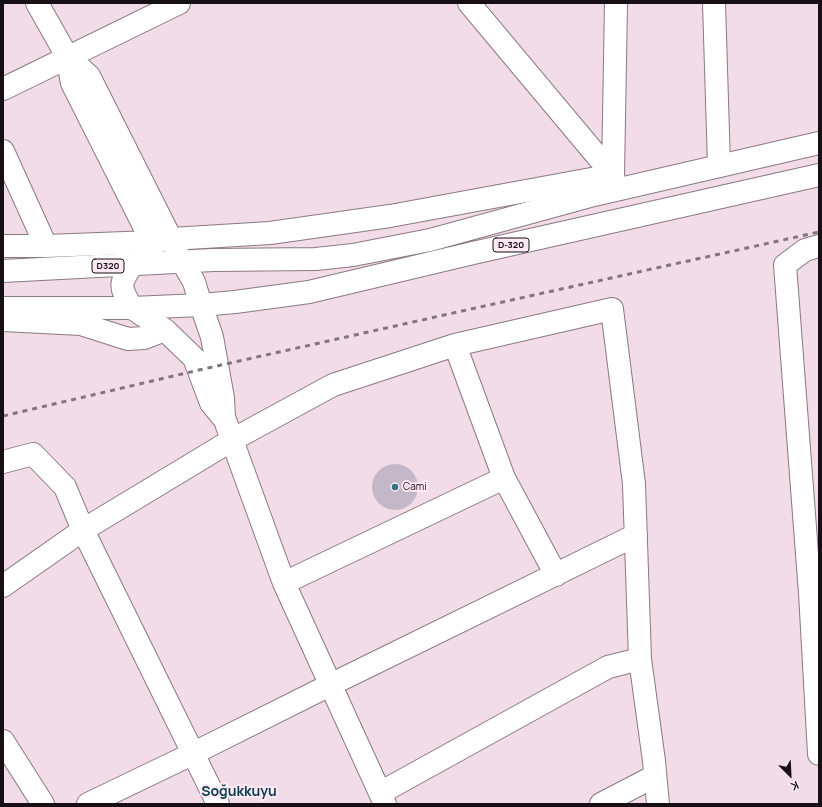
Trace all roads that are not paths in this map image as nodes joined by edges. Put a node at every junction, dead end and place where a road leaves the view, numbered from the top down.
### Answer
1 (37, 3) edge
2 (469, 3) edge
3 (616, 3) edge
4 (714, 3) edge
5 (169, 5) edge
6 (70, 61) junction
7 (3, 90) edge
8 (819, 143) edge
9 (3, 151) edge
10 (719, 166) junction
11 (819, 175) edge
12 (615, 182) junction
13 (555, 195) junction
14 (162, 240) junction
15 (3, 246) edge
16 (46, 246) junction
17 (819, 246) edge
18 (182, 261) junction
19 (142, 264) junction
20 (3, 271) edge
21 (201, 305) junction
22 (3, 308) edge
23 (132, 308) junction
24 (3, 320) edge
25 (165, 330) junction
26 (455, 345) junction
27 (228, 430) junction
28 (3, 462) edge
29 (504, 478) junction
30 (83, 530) junction
31 (636, 535) junction
32 (556, 575) junction
33 (284, 583) junction
34 (3, 586) edge
35 (640, 659) junction
36 (330, 685) junction
37 (3, 741) edge
38 (192, 754) junction
39 (819, 754) edge
40 (655, 776) junction
41 (382, 798) edge
42 (44, 804) edge
43 (88, 804) edge
44 (218, 804) edge
45 (601, 804) edge
46 (658, 804) edge

1 - 6 main road
2 - 12 main road
3 - 12 main road
4 - 10 main road
5 - 6 main road
6 - 7 main road
6 - 14 main road
8 - 10 main road
9 - 16 main road
10 - 12 main road
11 - 21 main road, D-320
12 - 13 main road
13 - 14 main road
13 - 18 main road, D320
14 - 16 main road
14 - 18 main road
14 - 19 main road
15 - 16 main road
17 - 39 main road
18 - 19 main road, D320
18 - 21 main road
19 - 20 main road, D320
19 - 23 main road
21 - 23 main road
21 - 27 main road
22 - 23 main road
23 - 25 main road
24 - 25 main road
25 - 27 main road
26 - 27 main road
26 - 29 main road
26 - 31 main road
27 - 30 main road
27 - 33 main road
28 - 30 main road
29 - 32 main road
29 - 33 main road
30 - 34 main road
30 - 38 main road
31 - 32 main road
31 - 35 main road
32 - 36 main road
33 - 36 main road
35 - 40 main road
35 - 41 main road
36 - 38 main road
36 - 41 main road
37 - 42 main road
38 - 43 main road
38 - 44 main road
40 - 45 main road
40 - 46 main road

